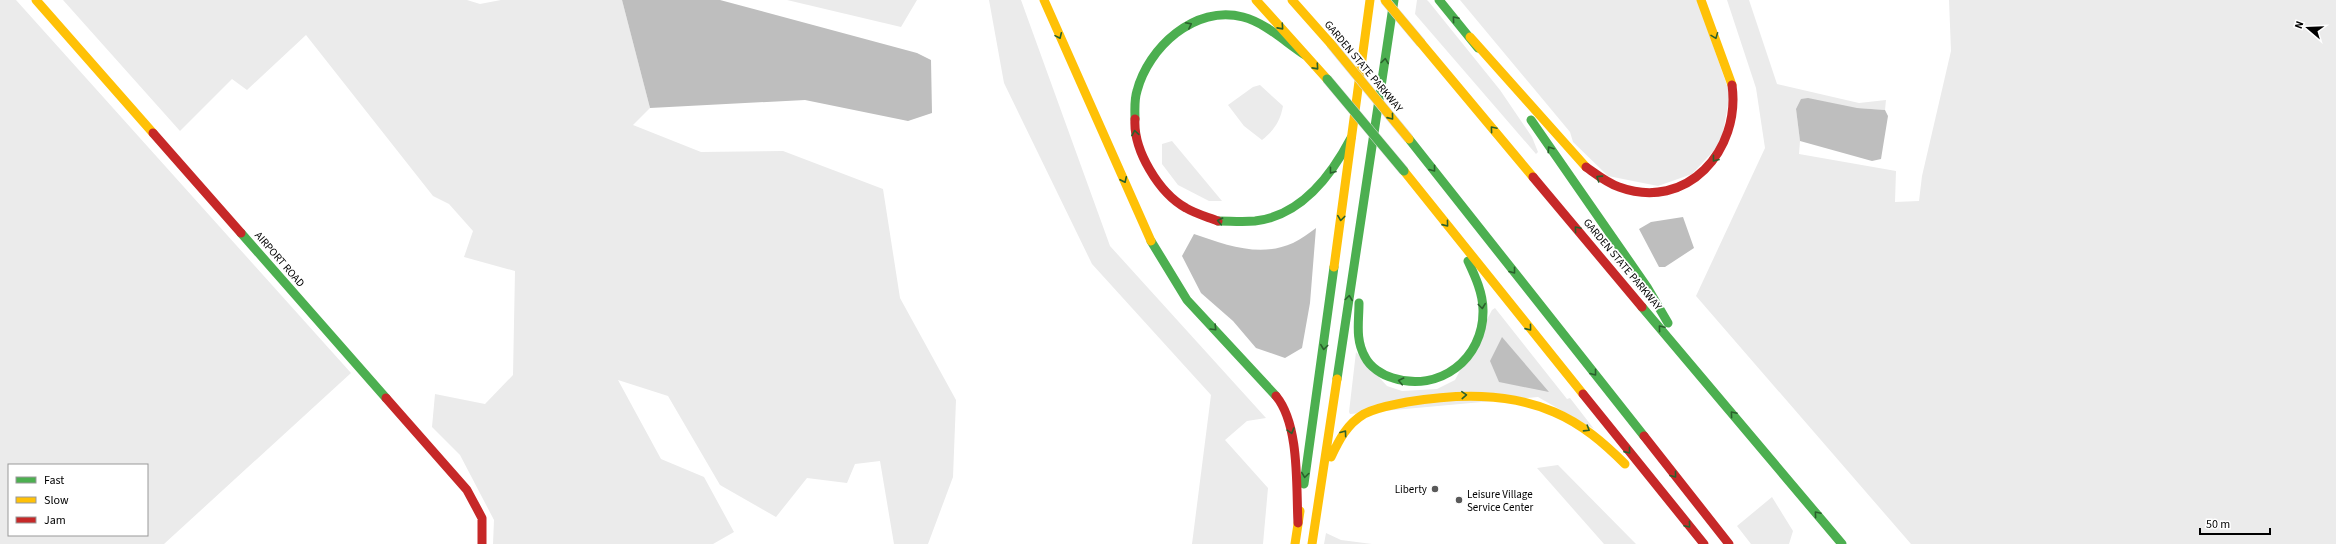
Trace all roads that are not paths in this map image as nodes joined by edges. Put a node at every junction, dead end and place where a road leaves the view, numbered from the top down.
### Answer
1 (36, 0) edge
2 (1044, 0) edge
3 (1256, 0) edge
4 (1292, 0) edge
5 (1370, 0) edge
6 (1385, 0) edge
7 (1394, 0) edge
8 (1439, 0) edge
9 (1701, 0) edge
10 (1470, 37) junction
11 (1305, 55) junction
12 (1351, 138) junction
13 (1461, 243) junction
14 (1354, 266) junction
15 (1695, 369) junction
16 (1322, 481) junction
17 (1654, 485) junction
18 (1298, 524) junction
19 (482, 544) edge
20 (1295, 544) edge
21 (1312, 544) edge
22 (1704, 544) edge
23 (1729, 544) edge
24 (1842, 544) edge

1 - 19 main road, AIRPORT ROAD
2 -> 18 main road
3 -> 11 main road
4 -> 23 main road, GARDEN STATE PARKWAY, bridge
5 - 12 main road
15 -> 6 main road, GARDEN STATE PARKWAY, bridge
14 -> 7 main road
10 -> 8 main road
9 -> 10 main road
15 -> 10 main road
12 -> 11 main road
11 -> 13 main road, bridge
12 -> 18 main road
13 -> 14 main road
13 -> 17 main road
16 -> 14 main road
24 -> 15 main road, GARDEN STATE PARKWAY
16 -> 17 main road
16 - 21 main road
17 -> 22 main road
18 - 20 main road

